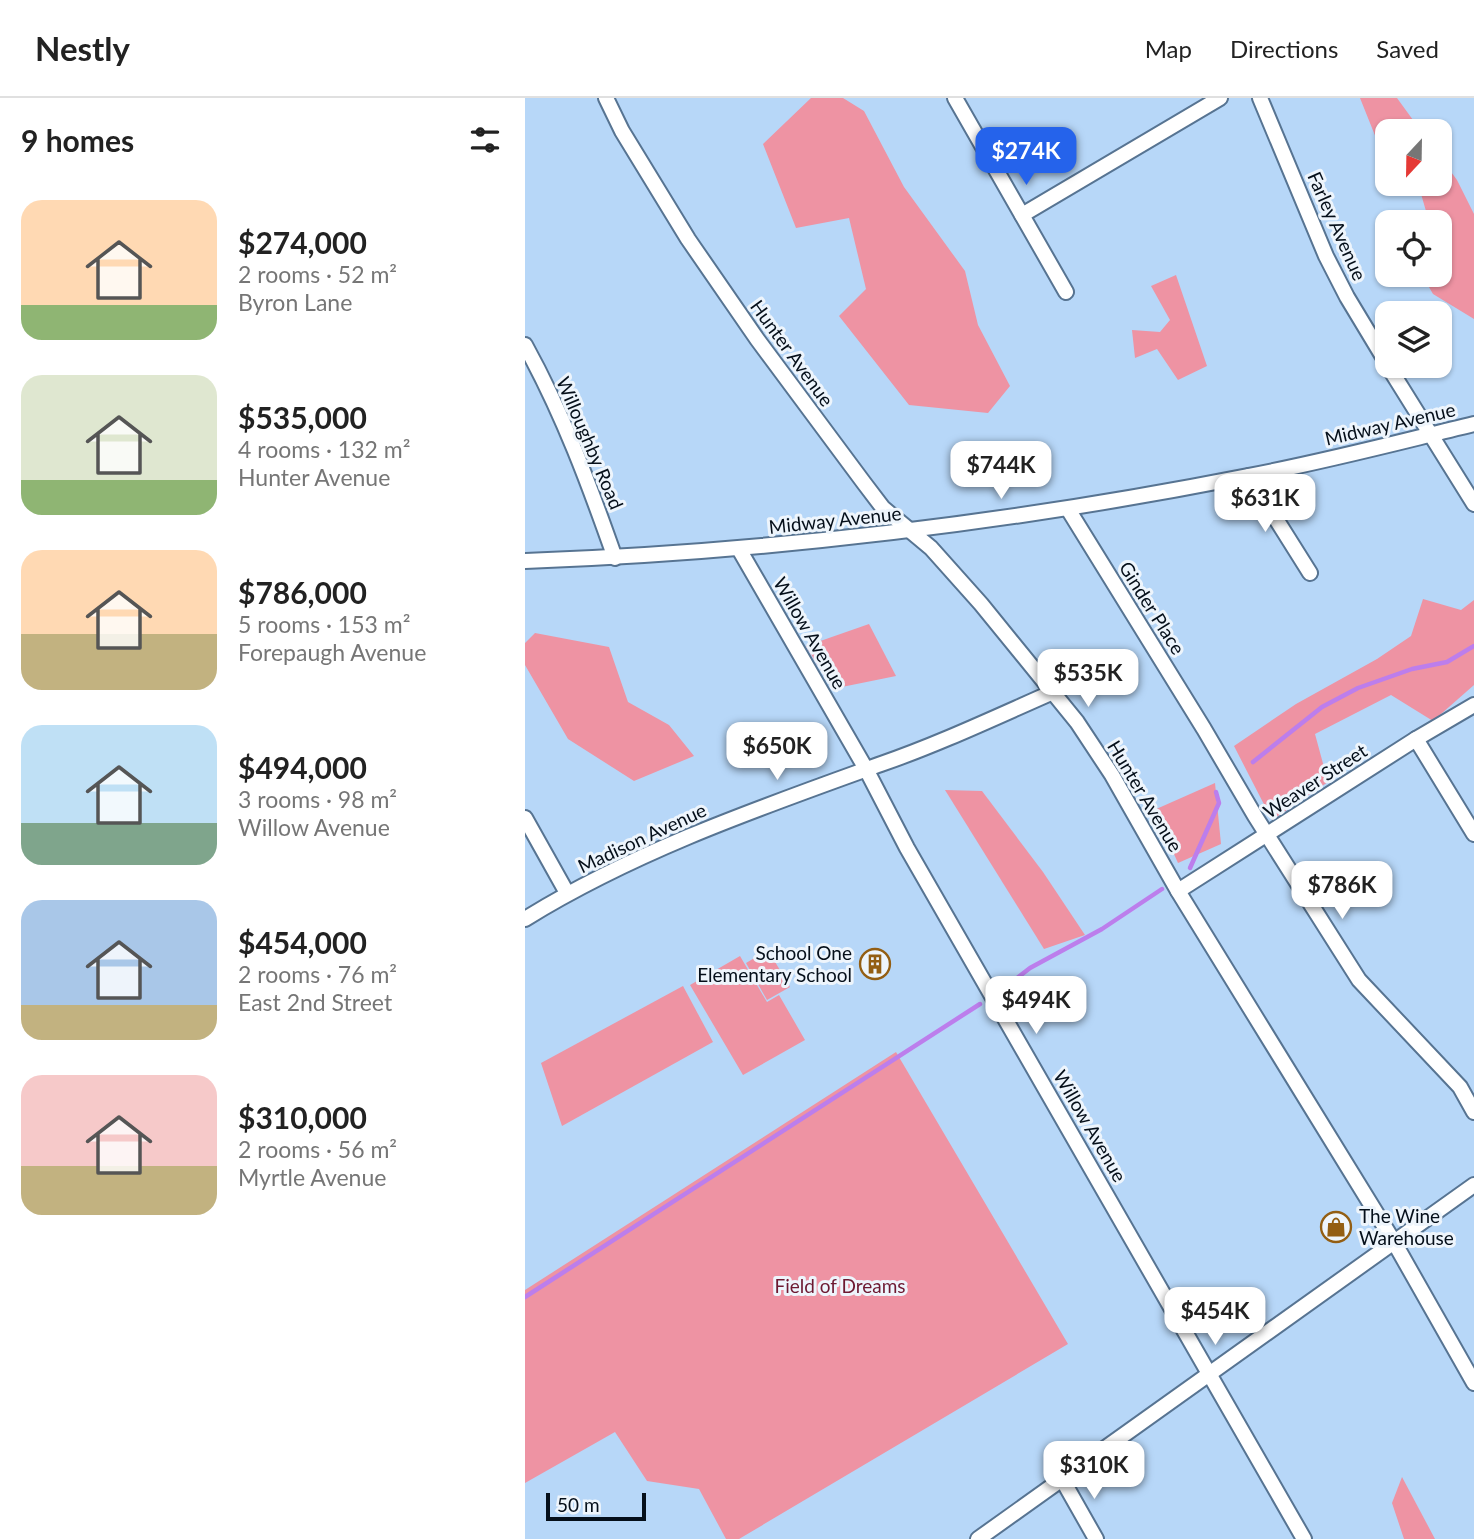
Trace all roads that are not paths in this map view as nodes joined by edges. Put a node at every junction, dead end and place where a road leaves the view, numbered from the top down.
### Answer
1 (606, 98) edge
2 (955, 98) edge
3 (1220, 98) edge
4 (1260, 98) edge
5 (1022, 215) junction
6 (1066, 292) dead end
7 (1375, 343) edge
8 (525, 345) edge
9 (1396, 378) edge
10 (1474, 424) edge
11 (1431, 435) junction
12 (1249, 476) junction
13 (1474, 504) edge
14 (1068, 509) junction
15 (911, 531) junction
16 (739, 549) junction
17 (615, 558) junction
18 (525, 561) edge
19 (1310, 573) dead end
20 (1053, 692) junction
21 (1474, 705) edge
22 (1416, 739) junction
23 (866, 769) junction
24 (525, 818) edge
25 (1474, 834) edge
26 (1267, 835) junction
27 (1178, 891) junction
28 (567, 893) junction
29 (525, 919) edge
30 (1474, 1112) edge
31 (1474, 1185) edge
32 (1394, 1242) junction
33 (1209, 1373) junction
34 (1474, 1383) edge
35 (1062, 1479) junction
36 (978, 1539) edge
37 (1096, 1539) edge
38 (1304, 1539) edge

1 - 15 street, Hunter Avenue
2 - 5 street
3 - 5 street
4 - 7 street, Farley Avenue
5 - 6 street
8 - 17 street, Willoughby Road
9 - 11 street, Farley Avenue
10 - 11 street, Midway Avenue
11 - 12 street, Midway Avenue
11 - 13 street, Farley Avenue
12 - 14 street, Midway Avenue
12 - 19 street
14 - 15 street, Midway Avenue
14 - 26 street, Ginder Place
15 - 16 street, Midway Avenue
15 - 20 street, Hunter Avenue
16 - 17 street, Midway Avenue
16 - 23 street, Willow Avenue
17 - 18 street, Midway Avenue
20 - 23 street, Madison Avenue
20 - 27 street, Hunter Avenue
21 - 22 street, Weaver Street
22 - 25 street
22 - 26 street, Weaver Street
23 - 28 street, Madison Avenue
23 - 33 street, Willow Avenue
24 - 28 street
26 - 27 street, Weaver Street
26 - 30 street, Ginder Place
27 - 32 street, Hunter Avenue
28 - 29 street, Madison Avenue
31 - 32 street
32 - 33 street
32 - 34 street, Hunter Avenue
33 - 35 street
33 - 38 street, Willow Avenue
35 - 36 street
35 - 37 street

